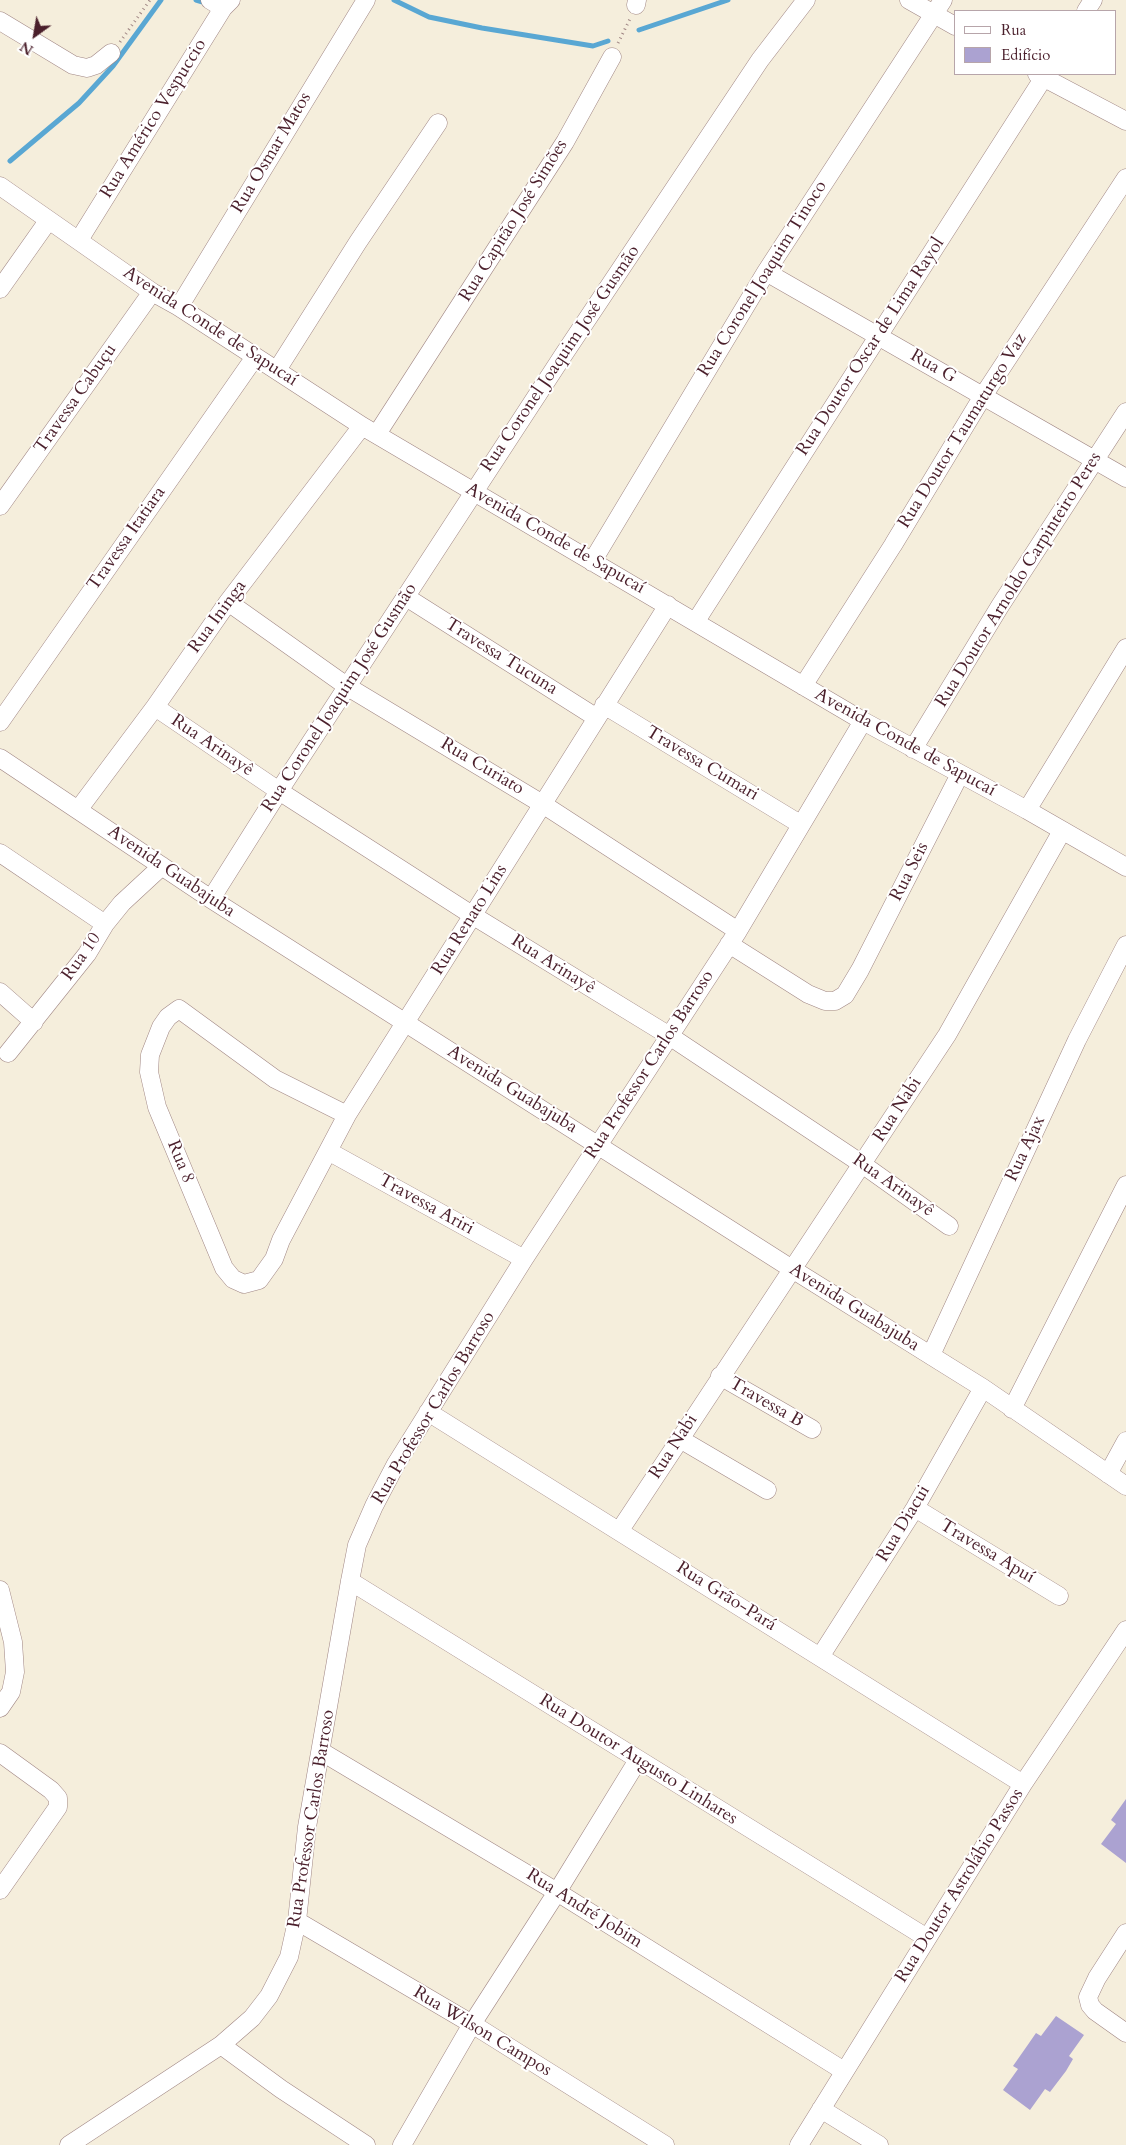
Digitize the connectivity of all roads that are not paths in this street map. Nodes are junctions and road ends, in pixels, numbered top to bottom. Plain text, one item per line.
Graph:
1 (366, 0) edge
2 (806, 0) edge
3 (909, 0) edge
4 (222, 3) edge
5 (938, 7) edge
6 (0, 21) edge
7 (954, 25) edge
8 (111, 54) road end
9 (612, 57) road end
10 (1042, 75) edge
11 (1126, 121) edge
12 (438, 123) dead end
13 (1126, 178) edge
14 (0, 186) edge
15 (48, 221) junction
16 (79, 240) junction
17 (766, 272) junction
18 (0, 289) edge
19 (152, 292) junction
20 (179, 307) junction
21 (878, 335) junction
22 (255, 357) junction
23 (277, 370) junction
24 (983, 396) junction
25 (1126, 412) edge
26 (370, 430) junction
27 (1095, 461) junction
28 (1126, 478) edge
29 (473, 492) junction
30 (0, 506) edge
31 (592, 562) junction
32 (406, 597) junction
33 (228, 602) junction
34 (668, 605) junction
35 (696, 621) junction
36 (1126, 648) edge
37 (803, 686) junction
38 (348, 687) junction
39 (155, 707) junction
40 (600, 711) junction
41 (863, 721) junction
42 (0, 722) edge
43 (914, 749) junction
44 (0, 758) edge
45 (960, 774) junction
46 (279, 791) junction
47 (544, 805) junction
48 (78, 810) junction
49 (1027, 810) junction
50 (800, 824) junction
51 (1062, 831) junction
52 (0, 853) edge
53 (162, 866) junction
54 (1126, 867) edge
55 (211, 899) junction
56 (472, 915) junction
57 (105, 924) junction
58 (733, 938) junction
59 (1126, 945) edge
60 (860, 970) joint
61 (0, 992) edge
62 (34, 1022) junction
63 (406, 1022) junction
64 (668, 1035) junction
65 (8, 1053) dead end
66 (347, 1115) junction
67 (598, 1145) junction
68 (328, 1151) junction
69 (862, 1164) junction
70 (1126, 1185) edge
71 (949, 1226) dead end
72 (281, 1240) joint
73 (524, 1259) junction
74 (792, 1269) junction
75 (931, 1356) junction
76 (720, 1376) junction
77 (983, 1388) junction
78 (1012, 1409) junction
79 (428, 1412) junction
80 (812, 1429) dead end
81 (680, 1438) junction
82 (1126, 1440) edge
83 (1108, 1474) junction
84 (1126, 1486) edge
85 (767, 1490) dead end
86 (915, 1508) junction
87 (620, 1530) junction
88 (350, 1581) junction
89 (0, 1590) edge
90 (1059, 1596) dead end
91 (1126, 1630) edge
92 (820, 1657) junction
93 (0, 1708) edge
94 (322, 1752) junction
95 (0, 1753) edge
96 (638, 1760) junction
97 (1023, 1784) junction
98 (0, 1890) edge
99 (558, 1892) junction
100 (297, 1921) junction
101 (1126, 1933) edge
102 (927, 1938) junction
103 (472, 2024) junction
104 (1126, 2033) edge
105 (221, 2045) junction
106 (844, 2071) junction
107 (821, 2109) junction
108 (79, 2143) edge
109 (366, 2145) edge
110 (402, 2145) edge
111 (665, 2145) edge
112 (799, 2145) edge
113 (879, 2145) edge

1 - 20 street, Rua Osmar Matos
2 - 29 street, Rua Coronel Joaquim José Gusmão
3 - 5 street
4 - 16 street, Rua Américo Vespuccio
5 - 7 street
5 - 17 street, Rua Coronel Joaquim Tinoco
6 - 8 street
9 - 26 street, Rua Capitão José Simões
10 - 11 street
10 - 21 street, Rua Doutor Oscar de Lima Rayol
12 - 23 street
13 - 24 street, Rua Doutor Taumaturgo Vaz
14 - 15 street, Avenida Conde de Sapucaí
15 - 16 street, Avenida Conde de Sapucaí
15 - 18 street
16 - 19 street, Avenida Conde de Sapucaí
17 - 21 street, Rua G
17 - 31 street, Rua Coronel Joaquim Tinoco
19 - 20 street, Avenida Conde de Sapucaí
19 - 30 street, Travessa Cabuçu
20 - 22 street, Avenida Conde de Sapucaí
21 - 24 street, Rua G
21 - 35 street, Rua Doutor Oscar de Lima Rayol
22 - 23 street, Avenida Conde de Sapucaí
22 - 42 street, Travessa Itatiara
23 - 26 street, Avenida Conde de Sapucaí
24 - 27 street, Rua G
24 - 37 street, Rua Doutor Taumaturgo Vaz
25 - 27 street, Rua Doutor Arnoldo Carpinteiro Peres
26 - 29 street, Avenida Conde de Sapucaí
26 - 33 street, Rua Ininga
27 - 28 street, Rua G
27 - 43 street, Rua Doutor Arnoldo Carpinteiro Peres
29 - 31 street, Avenida Conde de Sapucaí
29 - 32 street, Rua Coronel Joaquim José Gusmão
31 - 34 street, Avenida Conde de Sapucaí
32 - 38 street, Rua Coronel Joaquim José Gusmão
32 - 40 street, Travessa Tucuna
33 - 38 street, Rua Curiato
33 - 39 street, Rua Ininga
34 - 35 street, Avenida Conde de Sapucaí
34 - 40 street, Rua Renato Lins
35 - 37 street, Avenida Conde de Sapucaí
36 - 49 street
37 - 41 street, Avenida Conde de Sapucaí
38 - 46 street, Rua Coronel Joaquim José Gusmão
38 - 47 street, Rua Curiato
39 - 46 street, Rua Arinayê
39 - 48 street, Rua Ininga
40 - 47 street, Rua Renato Lins
40 - 50 street, Travessa Cumari
41 - 43 street, Avenida Conde de Sapucaí
41 - 50 street, Rua Professor Carlos Barroso
43 - 45 street, Avenida Conde de Sapucaí
44 - 48 street, Avenida Guabajuba
45 - 49 street, Avenida Conde de Sapucaí
45 - 60 street, Rua Seis
46 - 55 street, Rua Coronel Joaquim José Gusmão
46 - 56 street, Rua Arinayê
47 - 56 street, Rua Renato Lins
47 - 58 street, Rua Curiato
48 - 53 street, Avenida Guabajuba
49 - 51 street, Avenida Conde de Sapucaí
50 - 58 street, Rua Professor Carlos Barroso
51 - 54 street, Avenida Conde de Sapucaí
51 - 69 street, Rua Nabi
52 - 57 street
53 - 55 street, Avenida Guabajuba
53 - 57 street, Rua 10
55 - 63 street, Avenida Guabajuba
56 - 63 street, Rua Renato Lins
56 - 64 street, Rua Arinayê
57 - 62 street, Rua 10
58 - 60 street, Rua Curiato
58 - 64 street, Rua Professor Carlos Barroso
59 - 75 street, Rua Ajax
61 - 62 street
62 - 65 street, Rua 10
63 - 66 street, Rua Renato Lins
63 - 67 street, Avenida Guabajuba
64 - 67 street, Rua Professor Carlos Barroso
64 - 69 street, Rua Arinayê
66 - 68 street, Rua Renato Lins
66 - 72 street, Rua 8
67 - 73 street, Rua Professor Carlos Barroso
67 - 74 street, Avenida Guabajuba
68 - 72 street, Rua Renato Lins
68 - 73 street, Travessa Ariri
69 - 71 street, Rua Arinayê
69 - 74 street, Rua Nabi
70 - 78 street
73 - 79 street, Rua Professor Carlos Barroso
74 - 75 street, Avenida Guabajuba
74 - 76 street, Rua Nabi
75 - 77 street, Avenida Guabajuba
76 - 80 street, Travessa B
76 - 81 street, Rua Nabi
77 - 78 street, Avenida Guabajuba
77 - 86 street, Rua Diacui
78 - 83 street, Avenida Guabajuba
79 - 87 street, Rua Grão-Pará
79 - 88 street, Rua Professor Carlos Barroso
81 - 85 street
81 - 87 street, Rua Nabi
82 - 83 street
83 - 84 street, Avenida Guabajuba
86 - 90 street, Travessa Apuí
86 - 92 street, Rua Diacui
87 - 92 street, Rua Grão-Pará
88 - 94 street, Rua Professor Carlos Barroso
88 - 96 street, Rua Doutor Augusto Linhares
89 - 93 street
91 - 97 street, Rua Doutor Astrolábio Passos
92 - 97 street, Rua Grão-Pará
94 - 99 street, Rua André Jobim
94 - 100 street, Rua Professor Carlos Barroso
95 - 98 street
96 - 99 street
96 - 102 street, Rua Doutor Augusto Linhares
97 - 102 street, Rua Doutor Astrolábio Passos
99 - 103 street
99 - 106 street, Rua André Jobim
100 - 103 street, Rua Wilson Campos
100 - 105 street, Rua Professor Carlos Barroso
101 - 104 street
102 - 106 street, Rua Doutor Astrolábio Passos
103 - 110 street
103 - 111 street, Rua Wilson Campos
105 - 108 street, Rua Professor Carlos Barroso
105 - 109 street
106 - 107 street, Rua Doutor Astrolábio Passos
107 - 112 street, Rua Doutor Astrolábio Passos
107 - 113 street

